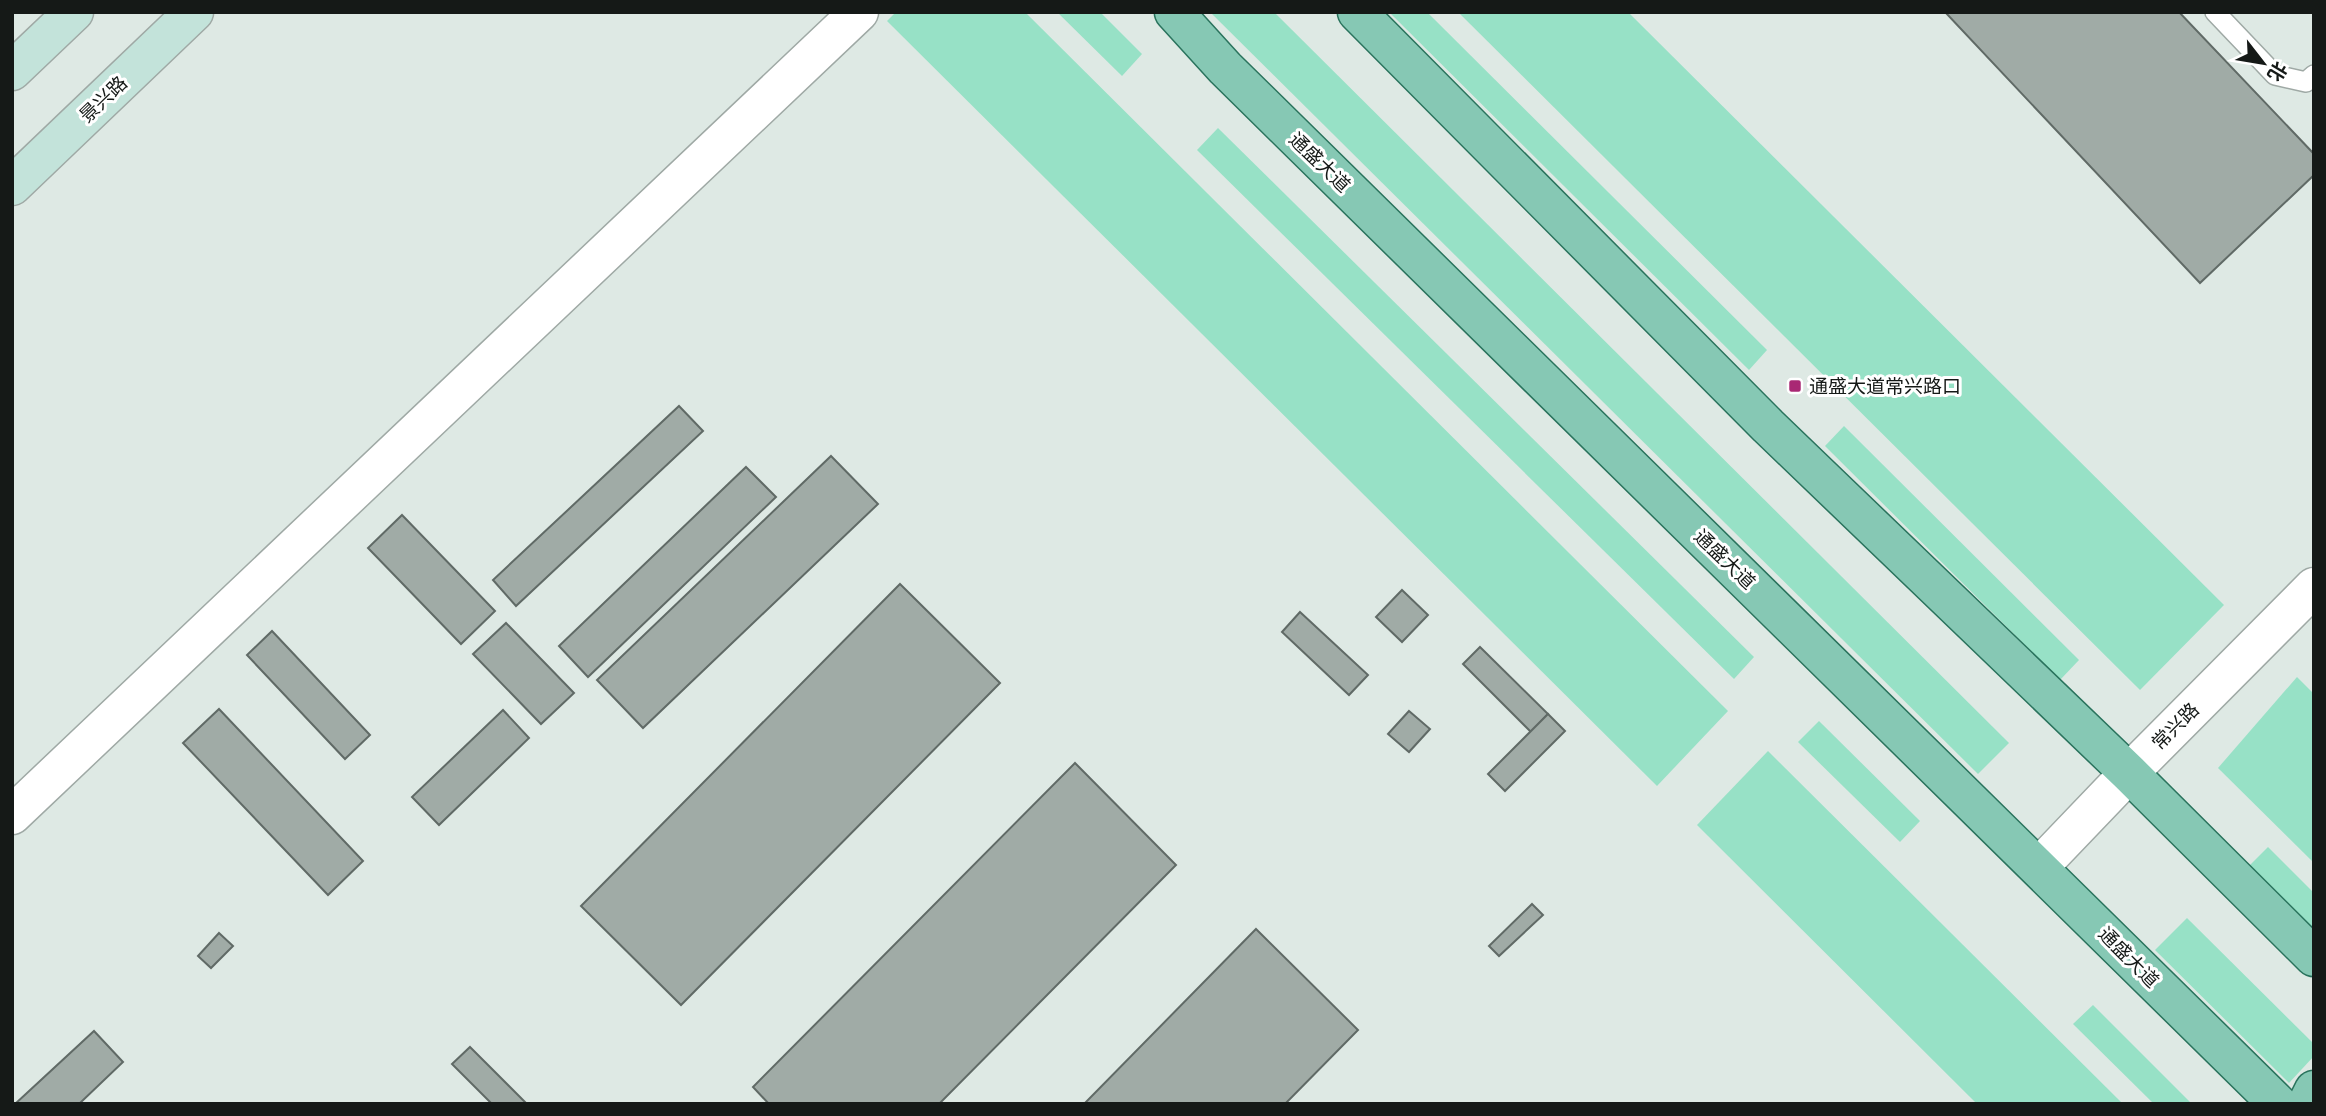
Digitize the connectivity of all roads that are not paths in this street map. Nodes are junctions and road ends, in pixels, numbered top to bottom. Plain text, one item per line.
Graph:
1 (74, 12) edge
2 (194, 12) edge
3 (859, 12) edge
4 (1174, 12) edge
5 (1357, 12) edge
6 (2215, 12) edge
7 (12, 71) edge
8 (2314, 75) edge
9 (12, 186) edge
10 (2314, 587) edge
11 (2129, 773) junction
12 (12, 815) edge
13 (2039, 867) junction
14 (2314, 957) edge
15 (2314, 1090) edge
16 (2278, 1104) edge
17 (2307, 1104) edge

1 - 7 main road
2 - 9 main road, 景兴路
3 - 12 street
4 - 13 main road, 通盛大道
5 - 11 main road
6 - 8 lane
10 - 11 street, 常兴路
11 - 13 street, 常兴路
11 - 14 main road
13 - 16 main road, 通盛大道
15 - 17 main road

